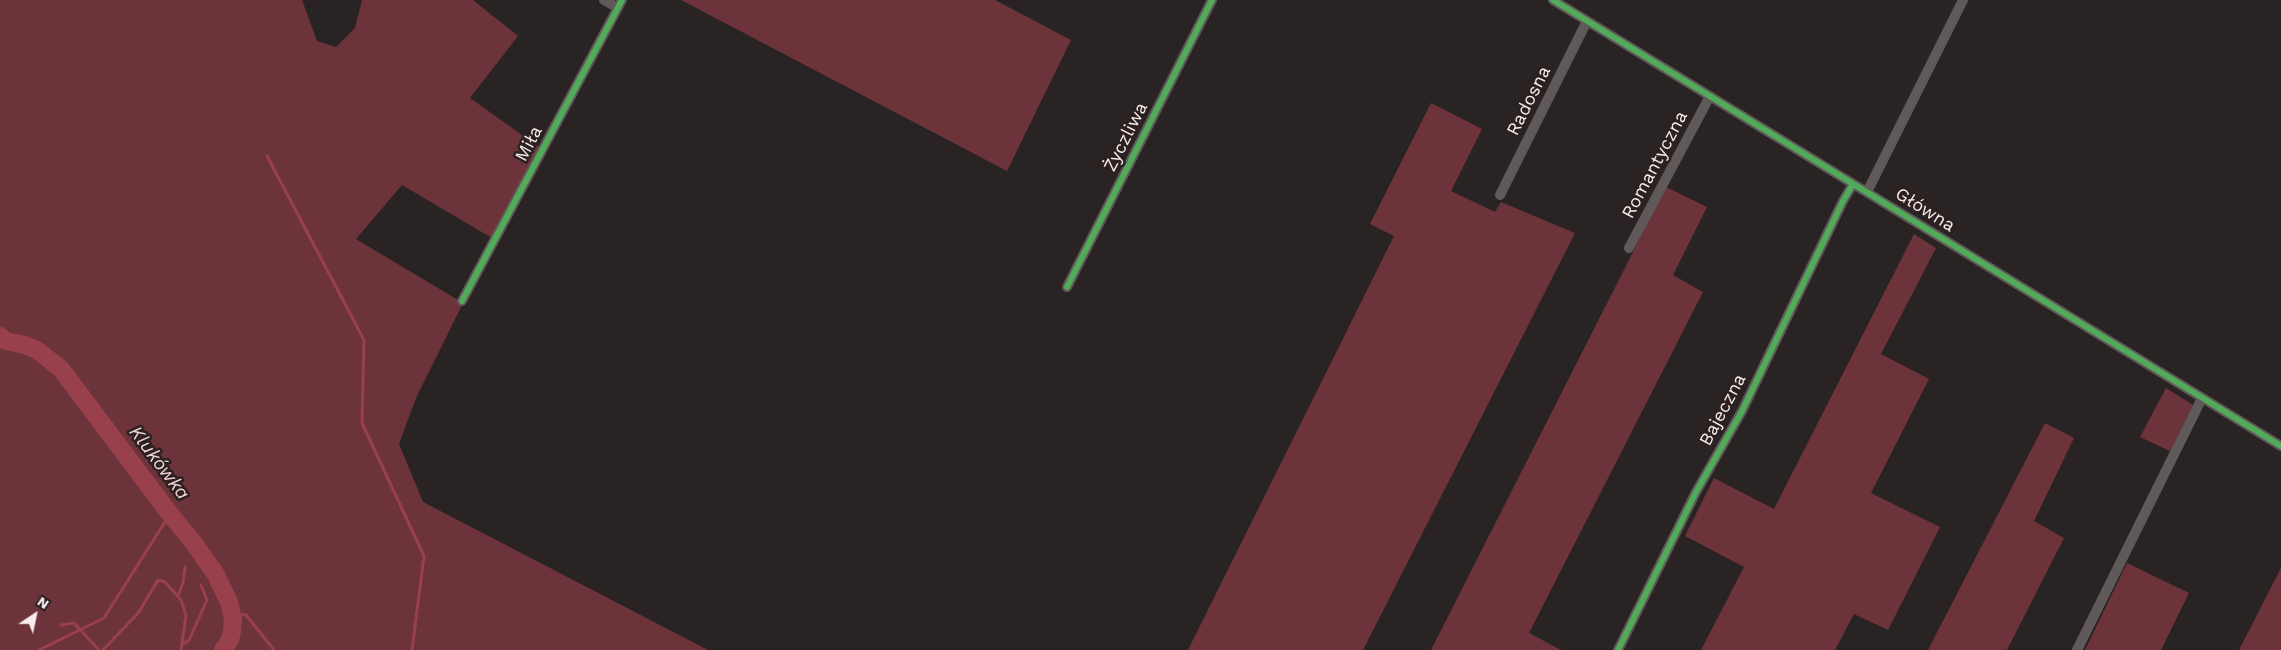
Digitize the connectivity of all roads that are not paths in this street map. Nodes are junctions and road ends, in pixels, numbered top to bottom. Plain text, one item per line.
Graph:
1 (604, 0) edge
2 (1212, 0) edge
3 (1553, 0) edge
4 (1963, 0) edge
5 (620, 4) edge
6 (1587, 21) junction
7 (1710, 96) junction
8 (1853, 184) junction
9 (1867, 192) junction
10 (1500, 195) dead end
11 (1630, 248) dead end
12 (1067, 288) dead end
13 (462, 301) dead end
14 (2202, 398) junction
15 (2281, 446) edge
16 (1618, 650) edge
17 (2077, 650) edge

1 - 5 street, Miła
2 - 12 street, Życzliwa
3 - 6 street, Główna
4 - 9 street
5 - 13 street, Miła
6 - 7 street, Główna
6 - 10 street, Radosna
7 - 8 street, Główna
7 - 11 street, Romantyczna
8 - 9 street, Główna
8 - 16 street, Bajeczna
9 - 14 street, Główna
14 - 15 street, Główna
14 - 17 street

